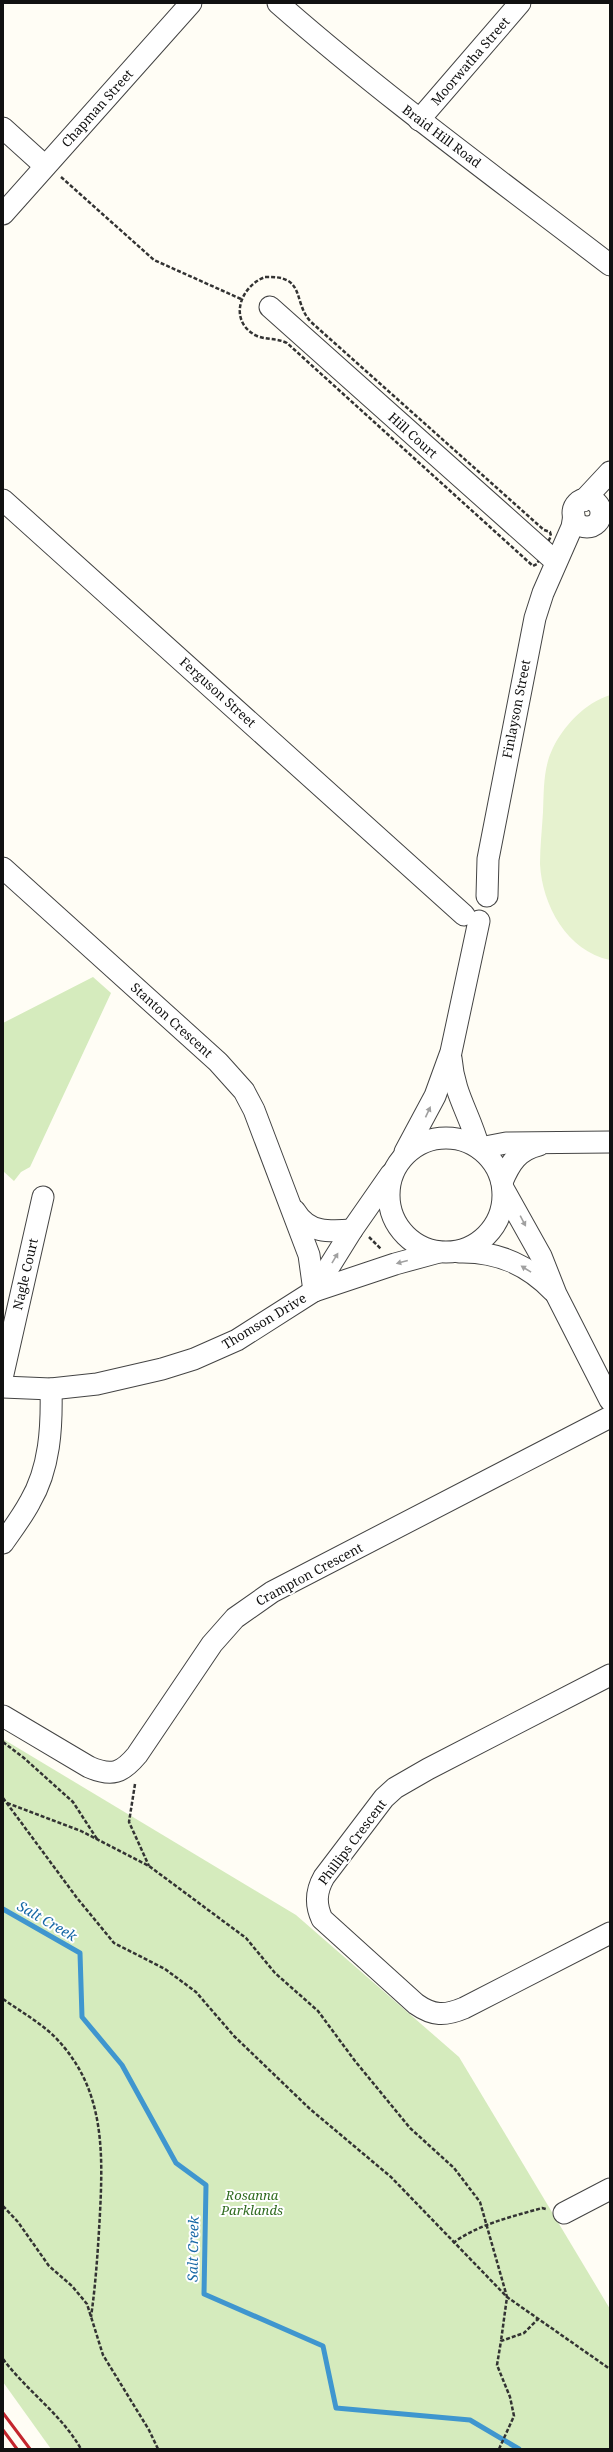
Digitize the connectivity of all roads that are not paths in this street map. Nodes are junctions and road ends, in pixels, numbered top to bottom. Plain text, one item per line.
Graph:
1 (191, 3) edge
2 (278, 3) edge
3 (520, 3) edge
4 (419, 120) junction
5 (3, 128) edge
6 (52, 170) junction
7 (3, 214) edge
8 (610, 265) edge
9 (270, 307) dead end
10 (610, 472) edge
11 (610, 477) edge
12 (3, 500) edge
13 (592, 515) edge
14 (610, 530) edge
15 (556, 562) junction
16 (3, 868) edge
17 (473, 906) junction
18 (451, 1052) junction
19 (610, 1142) edge
20 (550, 1144) junction
21 (479, 1148) junction
22 (399, 1162) junction
23 (502, 1185) junction
24 (43, 1197) dead end
25 (292, 1207) junction
26 (352, 1230) junction
27 (444, 1252) junction
28 (314, 1291) junction
29 (556, 1294) junction
30 (3, 1374) edge
31 (3, 1387) edge
32 (51, 1389) junction
33 (610, 1400) edge
34 (610, 1417) edge
35 (3, 1543) edge
36 (610, 1675) edge
37 (3, 1716) edge
38 (610, 1933) edge
39 (610, 2189) edge
40 (564, 2213) road end

1 - 6 street, Chapman Street
2 - 4 street, Braid Hill Road
3 - 4 street, Moorwatha Street
4 - 8 street, Braid Hill Road
5 - 6 street
6 - 7 street, Chapman Street
9 - 15 street, Hill Court
10 - 13 street, Finlayson Street
11 - 13 street, Finlayson Street
12 - 17 street, Ferguson Street
13 - 14 street
13 - 15 street, Finlayson Street
15 - 17 street, Finlayson Street
16 - 25 street, Stanton Crescent
17 - 18 street
18 - 21 street
22 -> 18 street
19 - 20 street
20 - 21 street
20 - 23 street
21 - 22 street
21 - 23 street
22 - 26 street, Thomson Drive
22 - 27 street
23 - 27 street
23 -> 29 street
24 - 30 street, Nagle Court
25 - 26 street, Stanton Crescent
25 - 28 street, Stanton Crescent
28 -> 26 street, Thomson Drive
27 -> 28 street, Thomson Drive
29 -> 27 street
28 - 32 street, Thomson Drive
29 - 33 street
31 - 32 street, Thomson Drive
32 - 35 street
34 - 37 street, Crampton Crescent
36 - 38 street, Phillips Crescent
39 - 40 street

